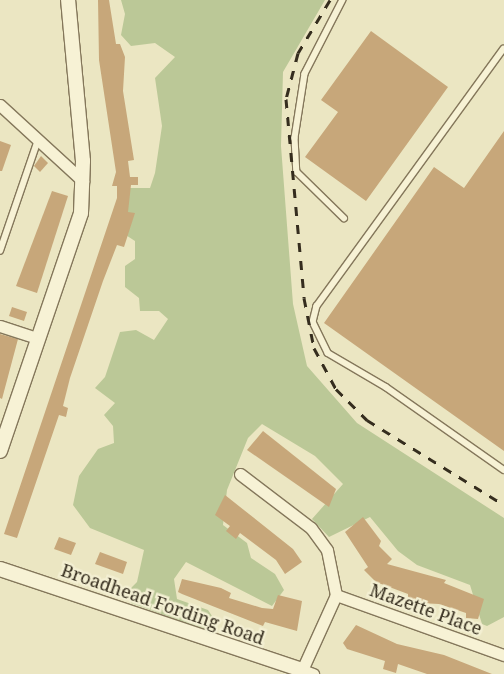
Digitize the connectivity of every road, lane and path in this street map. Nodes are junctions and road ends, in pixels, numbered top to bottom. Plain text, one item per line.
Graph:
1 (68, 0) edge
2 (343, 0) edge
3 (504, 48) edge
4 (0, 105) edge
5 (37, 143) junction
6 (83, 181) junction
7 (344, 218) dead end
8 (0, 252) edge
9 (0, 326) edge
10 (38, 338) junction
11 (0, 451) edge
12 (504, 470) edge
13 (240, 474) dead end
14 (0, 568) edge
15 (336, 595) junction
16 (504, 655) edge
17 (306, 673) edge

1 - 6 street
2 - 7 lane
3 - 12 lane
4 - 5 street
5 - 6 street
5 - 8 lane
6 - 10 street
9 - 10 street
10 - 11 street
13 - 15 street
14 - 17 street, Broadhead Fording Road
15 - 16 street, Mazette Place
15 - 17 street

